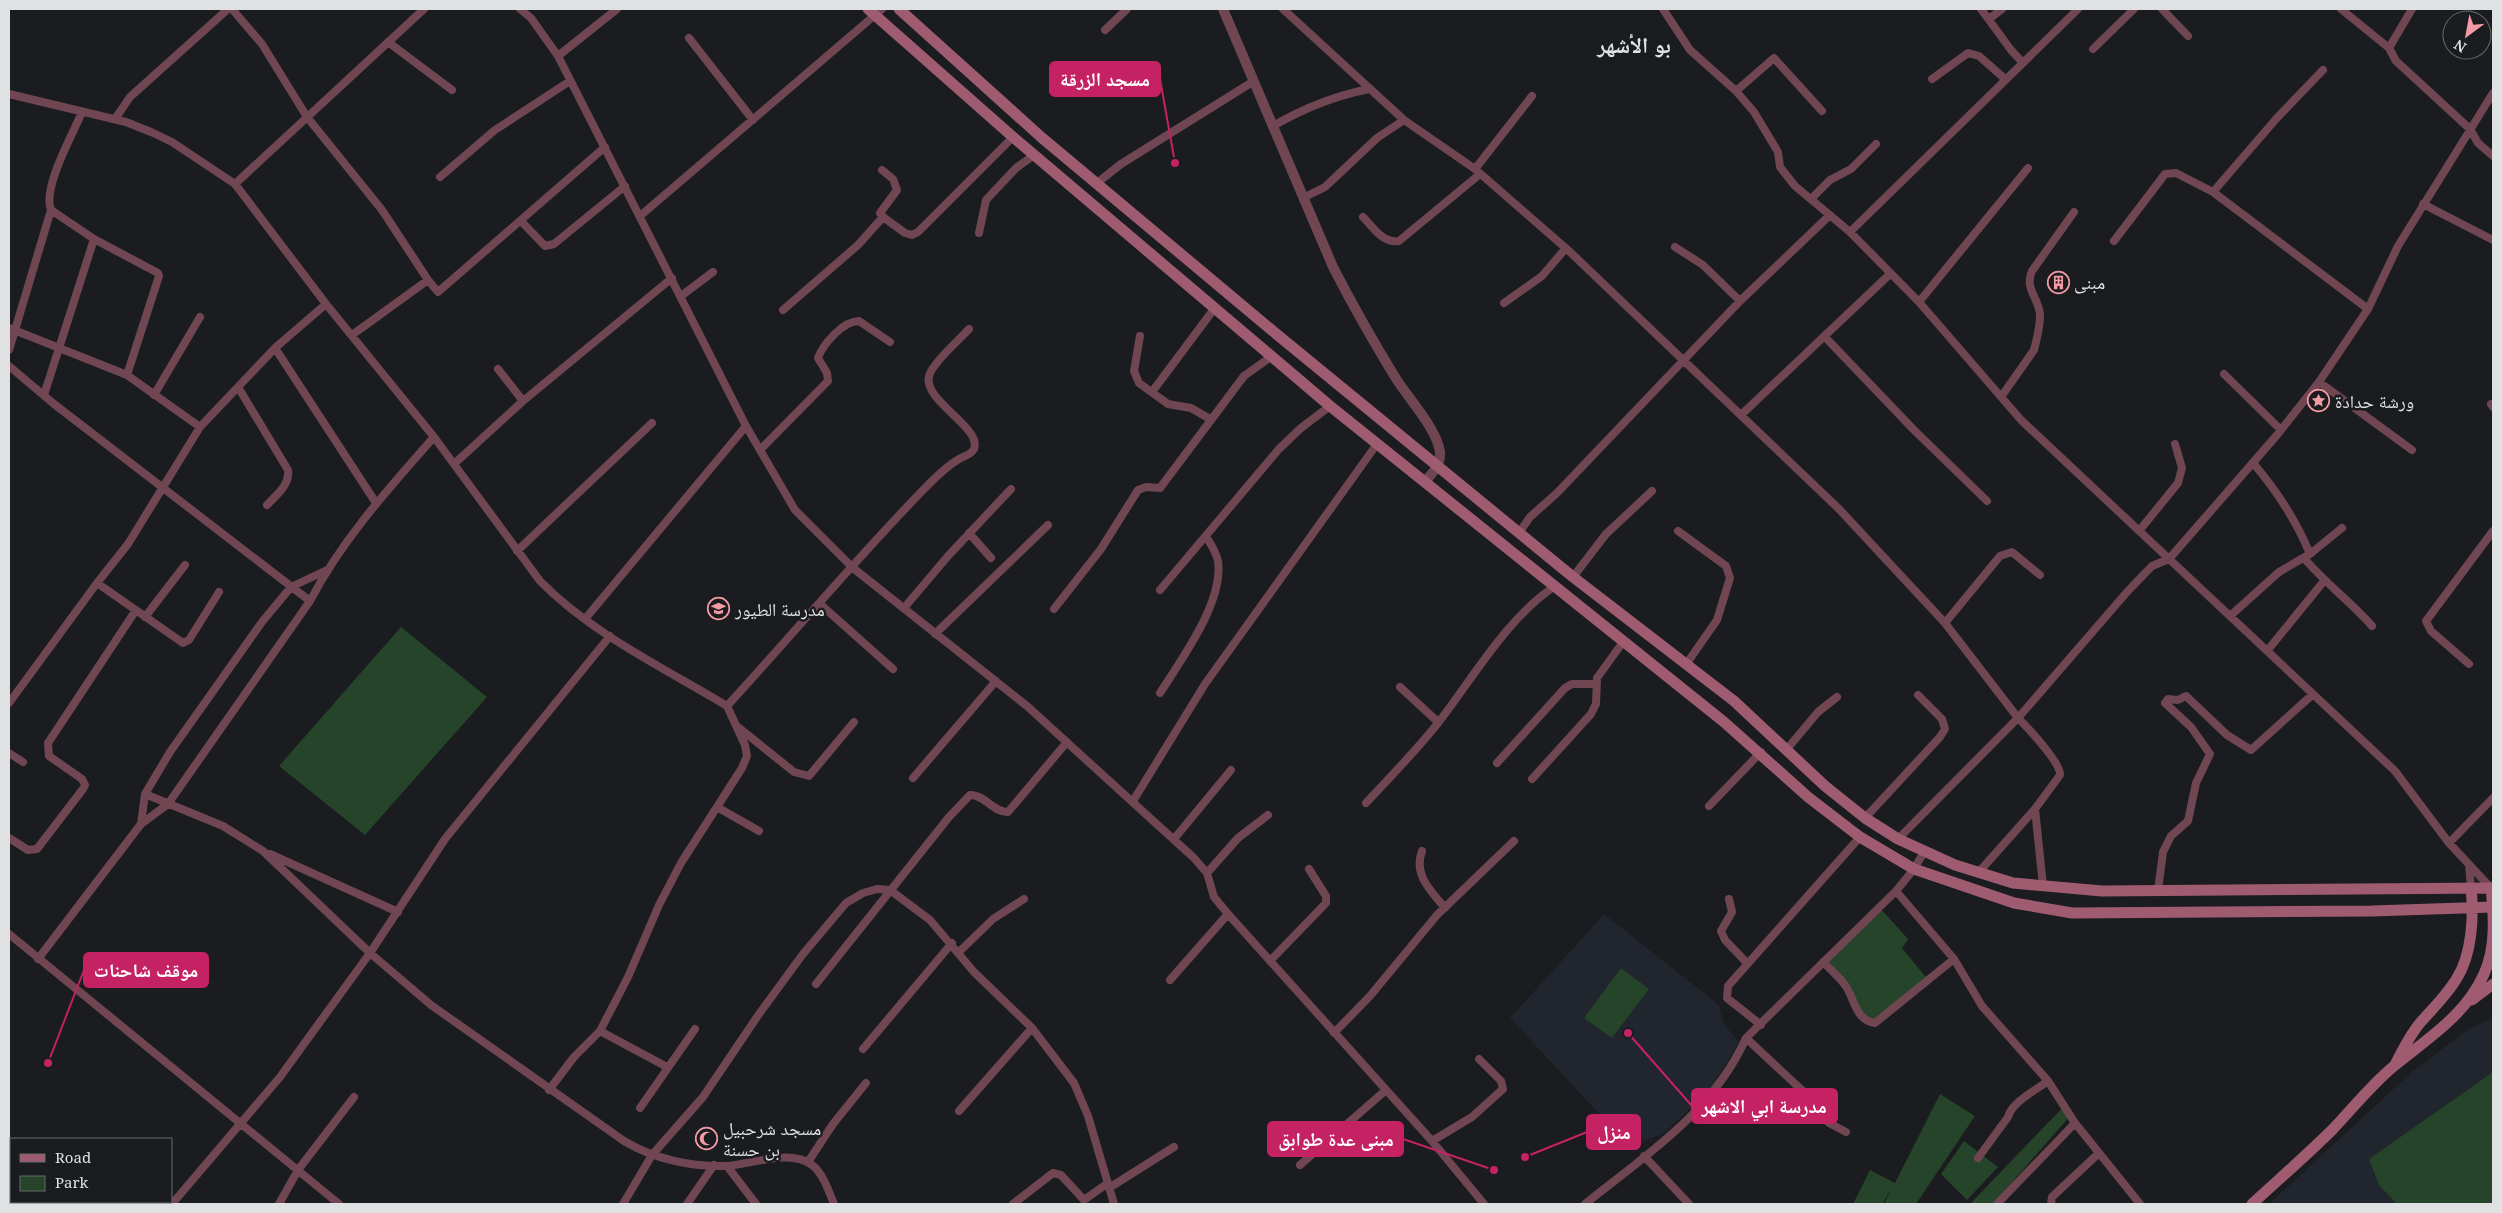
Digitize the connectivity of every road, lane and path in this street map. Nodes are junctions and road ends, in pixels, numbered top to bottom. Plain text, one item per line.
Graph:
1 (228, 9) edge
2 (232, 9) edge
3 (424, 9) edge
4 (520, 9) edge
5 (617, 9) edge
6 (899, 9) edge
7 (1126, 9) edge
8 (1223, 9) edge
9 (1283, 9) edge
10 (1663, 9) edge
11 (1981, 9) edge
12 (2002, 9) edge
13 (2078, 9) edge
14 (2134, 9) edge
15 (2162, 9) edge
16 (2341, 9) edge
17 (2412, 9) edge
18 (875, 11) edge
19 (1989, 19) junction
20 (1105, 30) dead end
21 (2188, 36) dead end
22 (688, 38) dead end
23 (388, 42) junction
24 (2389, 48) junction
25 (2093, 49) dead end
26 (558, 56) junction
27 (2022, 62) junction
28 (2323, 70) dead end
29 (1932, 79) dead end
30 (2005, 79) junction
31 (570, 81) junction
32 (1254, 81) junction
33 (1369, 89) junction
34 (452, 90) dead end
35 (1736, 91) junction
36 (2493, 93) edge
37 (9, 94) edge
38 (1532, 96) dead end
39 (1822, 111) dead end
40 (82, 112) junction
41 (307, 117) junction
42 (116, 119) junction
43 (753, 120) junction
44 (1404, 120) junction
45 (1273, 126) junction
46 (2470, 129) junction
47 (1012, 137) junction
48 (1876, 144) dead end
49 (606, 147) junction
50 (1034, 155) junction
51 (2493, 156) edge
52 (2028, 168) dead end
53 (882, 170) dead end
54 (1478, 171) junction
55 (440, 177) dead end
56 (1097, 183) junction
57 (235, 184) junction
58 (625, 186) junction
59 (2213, 192) junction
60 (1303, 198) junction
61 (1812, 198) junction
62 (2423, 204) junction
63 (51, 210) junction
64 (2074, 212) dead end
65 (1830, 214) junction
66 (640, 216) junction
67 (883, 217) junction
68 (1363, 217) dead end
69 (521, 221) junction
70 (1850, 232) junction
71 (979, 234) dead end
72 (94, 239) junction
73 (2493, 240) edge
74 (2114, 241) dead end
75 (1675, 247) dead end
76 (1566, 248) junction
77 (713, 272) dead end
78 (1890, 274) junction
79 (672, 278) junction
80 (428, 280) junction
81 (681, 296) junction
82 (1740, 301) junction
83 (1919, 302) junction
84 (326, 304) junction
85 (1504, 304) dead end
86 (1214, 309) junction
87 (2368, 309) junction
88 (783, 310) dead end
89 (200, 318) dead end
90 (969, 329) dead end
91 (12, 330) edge
92 (352, 335) junction
93 (1140, 336) dead end
94 (1825, 337) junction
95 (890, 342) dead end
96 (61, 348) junction
97 (275, 348) junction
98 (9, 350) edge
99 (1272, 356) junction
100 (1683, 360) junction
101 (9, 366) edge
102 (498, 370) dead end
103 (2224, 374) dead end
104 (127, 375) junction
105 (2319, 382) junction
106 (238, 387) junction
107 (1152, 392) junction
108 (44, 395) junction
109 (154, 395) junction
110 (2001, 397) junction
111 (523, 401) junction
112 (1330, 406) junction
113 (1741, 415) junction
114 (1210, 419) junction
115 (652, 422) dead end
116 (746, 426) junction
117 (200, 427) junction
118 (2281, 430) junction
119 (434, 437) junction
120 (1377, 444) junction
121 (2175, 444) dead end
122 (760, 450) junction
123 (2412, 450) dead end
124 (2253, 463) junction
125 (454, 464) junction
126 (1438, 466) junction
127 (1425, 482) junction
128 (163, 486) junction
129 (1011, 489) dead end
130 (1652, 491) dead end
131 (1986, 501) dead end
132 (376, 503) junction
133 (267, 505) dead end
134 (1048, 525) dead end
135 (2342, 528) dead end
136 (1678, 531) dead end
137 (2139, 531) junction
138 (2493, 531) edge
139 (969, 533) junction
140 (1519, 533) junction
141 (1206, 537) junction
142 (517, 550) junction
143 (2307, 556) junction
144 (991, 558) dead end
145 (2169, 559) junction
146 (185, 566) dead end
147 (852, 568) junction
148 (327, 570) junction
149 (2040, 575) dead end
150 (1574, 577) junction
151 (2324, 581) junction
152 (96, 583) junction
153 (1555, 586) junction
154 (291, 587) junction
155 (1160, 590) dead end
156 (219, 592) dead end
157 (310, 601) junction
158 (820, 604) junction
159 (904, 608) junction
160 (1054, 609) dead end
161 (136, 610) junction
162 (2230, 616) junction
163 (145, 617) junction
164 (585, 619) junction
165 (1945, 623) junction
166 (2372, 626) dead end
167 (935, 634) junction
168 (610, 636) junction
169 (1624, 642) junction
170 (2267, 651) junction
171 (1687, 663) junction
172 (2469, 664) dead end
173 (893, 669) dead end
174 (996, 681) junction
175 (1595, 684) junction
176 (1400, 687) dead end
177 (1160, 692) dead end
178 (1918, 695) dead end
179 (2312, 695) junction
180 (1837, 697) dead end
181 (9, 704) edge
182 (727, 706) junction
183 (2018, 718) junction
184 (854, 722) dead end
185 (1438, 722) junction
186 (734, 724) junction
187 (1067, 742) junction
188 (1787, 749) junction
189 (1761, 752) junction
190 (9, 753) edge
191 (23, 762) dead end
192 (1497, 763) dead end
193 (1231, 770) dead end
194 (913, 778) dead end
195 (1532, 779) dead end
196 (145, 794) junction
197 (2493, 798) edge
198 (1133, 801) junction
199 (1366, 803) dead end
200 (168, 804) junction
201 (1709, 806) dead end
202 (717, 807) junction
203 (2034, 809) junction
204 (1268, 814) dead end
205 (1865, 818) junction
206 (141, 824) junction
207 (759, 831) dead end
208 (1860, 837) junction
209 (9, 838) edge
210 (1174, 839) junction
211 (1898, 839) junction
212 (1514, 841) dead end
213 (2449, 843) junction
214 (264, 851) junction
215 (1422, 851) dead end
216 (1924, 852) junction
217 (2469, 866) junction
218 (1309, 869) dead end
219 (1914, 869) junction
220 (1207, 873) junction
221 (1978, 873) junction
222 (2043, 886) junction
223 (2471, 888) junction
224 (2492, 888) edge
225 (890, 890) junction
226 (2158, 890) junction
227 (1896, 891) junction
228 (1024, 899) dead end
229 (1729, 899) dead end
230 (2493, 907) edge
231 (1446, 908) junction
232 (2473, 908) junction
233 (398, 912) junction
234 (1228, 914) junction
235 (9, 934) edge
236 (952, 943) junction
237 (959, 952) junction
238 (370, 953) junction
239 (38, 958) junction
240 (1954, 959) junction
241 (1270, 961) junction
242 (1823, 962) junction
243 (1746, 963) junction
244 (1170, 980) dead end
245 (816, 984) dead end
246 (2493, 984) edge
247 (2461, 1008) junction
248 (1761, 1025) junction
249 (1032, 1028) junction
250 (695, 1029) dead end
251 (600, 1030) junction
252 (1334, 1033) junction
253 (1746, 1038) junction
254 (863, 1049) dead end
255 (1479, 1059) dead end
256 (2394, 1066) junction
257 (667, 1067) junction
258 (2048, 1081) junction
259 (866, 1083) dead end
260 (549, 1090) junction
261 (1386, 1090) junction
262 (354, 1096) dead end
263 (640, 1108) dead end
264 (959, 1111) dead end
265 (2075, 1123) junction
266 (242, 1124) junction
267 (1846, 1132) dead end
268 (1432, 1141) junction
269 (1174, 1147) dead end
270 (2099, 1153) junction
271 (652, 1155) junction
272 (1644, 1156) junction
273 (1978, 1158) dead end
274 (808, 1162) junction
275 (714, 1165) junction
276 (1300, 1165) dead end
277 (727, 1166) junction
278 (298, 1170) junction
279 (1108, 1186) junction
280 (172, 1204) edge
281 (279, 1204) edge
282 (340, 1204) edge
283 (623, 1204) edge
284 (688, 1204) edge
285 (756, 1204) edge
286 (834, 1204) edge
287 (1013, 1204) edge
288 (1114, 1204) edge
289 (1484, 1204) edge
290 (1585, 1204) edge
291 (1689, 1204) edge
292 (1997, 1204) edge
293 (2051, 1204) edge
294 (2140, 1204) edge
295 (2252, 1204) edge

1 - 42 street
2 - 41 street
3 - 23 street
4 - 26 street
5 - 26 street
6 - 56 main road
7 - 20 street
8 - 32 street
9 - 33 street
10 - 35 street
11 - 19 street
12 - 19 street
13 - 27 street
14 - 25 street
15 - 21 street
16 - 24 street
17 - 24 street
18 - 43 street
18 - 47 main road
19 - 27 street
22 - 43 street
23 - 34 street
23 - 41 street
24 - 46 street
26 - 31 street
27 - 30 street
28 - 59 street
29 - 30 street
30 - 70 street
31 - 49 street
31 - 55 street
32 - 45 street
32 - 56 street
33 - 44 street
33 - 45 street
35 - 39 street
35 - 61 street
36 - 46 street
37 - 40 street
38 - 54 street
40 - 42 street
40 - 63 street
41 - 57 street
41 - 80 street
42 - 57 street
43 - 66 street
44 - 54 street
44 - 60 street
45 - 60 street
46 - 51 street
46 - 62 street
47 - 50 main road
47 - 67 street
48 - 61 street
49 - 58 street
49 - 69 street
50 - 71 street
50 - 86 main road
52 - 83 street
53 - 67 street
54 - 68 street
54 - 76 street
56 - 126 main road
57 - 84 street
58 - 66 street
58 - 69 street
59 - 74 street
59 - 87 street
60 - 126 street
61 - 65 street
62 - 73 street
62 - 87 street
63 - 72 street
63 - 91 street
64 - 110 street
65 - 70 street
65 - 82 street
66 - 79 street
67 - 88 street
69 - 80 street
70 - 78 street
72 - 96 street
72 - 104 street
75 - 82 street
76 - 85 street
76 - 100 street
77 - 81 street
78 - 83 street
78 - 94 street
79 - 81 street
79 - 111 street
80 - 92 street
81 - 116 street
82 - 100 street
83 - 110 street
84 - 92 street
84 - 97 street
86 - 99 main road
86 - 107 street
87 - 105 street
89 - 109 street
90 - 147 street
91 - 96 street
91 - 98 street
92 - 119 street
93 - 107 street
94 - 113 street
94 - 131 street
95 - 122 street
96 - 104 street
96 - 108 street
97 - 106 street
97 - 132 street
99 - 112 main road
99 - 114 street
100 - 113 street
100 - 140 street
101 - 108 street
102 - 111 street
103 - 118 street
104 - 109 street
105 - 118 street
105 - 123 street
106 - 117 street
106 - 133 street
107 - 114 street
108 - 128 street
109 - 117 street
110 - 137 street
111 - 125 street
112 - 120 main road
112 - 141 street
113 - 165 street
114 - 160 street
115 - 142 street
116 - 122 street
116 - 164 street
117 - 128 street
118 - 124 street
119 - 125 street
119 - 132 street
120 - 127 main road
120 - 198 street
121 - 137 street
122 - 147 street
124 - 143 street
124 - 145 street
125 - 142 street
126 - 127 street
126 - 140 main road
127 - 153 main road
128 - 152 street
128 - 154 street
129 - 139 street
130 - 150 street
132 - 148 street
134 - 167 street
135 - 143 street
136 - 171 street
137 - 145 street
138 - 172 street
139 - 144 street
139 - 159 street
140 - 150 main road
141 - 155 street
141 - 177 street
142 - 164 street
143 - 151 street
143 - 162 street
145 - 162 street
145 - 183 street
146 - 163 street
147 - 158 street
147 - 159 street
148 - 154 street
148 - 157 street
149 - 165 street
150 - 171 main road
151 - 166 street
151 - 170 street
152 - 161 street
152 - 181 street
153 - 169 main road
153 - 185 street
154 - 157 street
154 - 196 street
156 - 163 street
157 - 200 street
158 - 173 street
158 - 182 street
159 - 167 street
161 - 163 street
161 - 209 street
162 - 170 street
164 - 168 street
165 - 183 street
167 - 174 street
168 - 182 street
168 - 233 street
169 - 175 street
169 - 189 main road
170 - 179 street
171 - 188 main road
174 - 187 street
174 - 194 street
175 - 192 street
175 - 195 street
176 - 185 street
178 - 205 street
179 - 213 street
179 - 226 street
180 - 188 street
182 - 186 street
183 - 203 street
183 - 211 street
184 - 186 street
185 - 199 street
186 - 202 street
187 - 198 street
187 - 225 street
188 - 205 main road
189 - 201 street
189 - 208 main road
190 - 191 street
193 - 210 street
196 - 200 street
196 - 206 street
197 - 213 street
198 - 210 street
200 - 206 street
200 - 214 street
202 - 207 street
202 - 251 street
203 - 221 street
203 - 222 street
204 - 220 street
205 - 211 main road
206 - 239 street
208 - 219 main road
208 - 243 street
210 - 220 street
211 - 216 main road
212 - 231 street
213 - 217 street
214 - 233 street
214 - 238 street
215 - 231 street
216 - 219 street
216 - 221 main road
217 - 223 street
217 - 224 street
218 - 241 street
219 - 227 street
219 - 232 main road
220 - 234 street
221 - 222 main road
222 - 226 main road
223 - 224 main road
223 - 226 main road
223 - 232 main road
224 - 230 main road
225 - 236 street
225 - 245 street
225 - 271 street
227 - 240 street
227 - 242 street
228 - 237 street
229 - 243 street
230 - 232 main road
230 - 247 main road
231 - 252 street
232 - 256 main road
233 - 238 street
234 - 241 street
234 - 244 street
235 - 239 street
236 - 237 street
236 - 254 street
237 - 249 street
238 - 260 street
238 - 266 street
239 - 266 street
240 - 242 street
240 - 258 street
241 - 252 street
242 - 248 street
243 - 248 street
246 - 247 main road
247 - 256 main road
248 - 253 street
249 - 264 street
249 - 279 street
250 - 257 street
251 - 257 street
251 - 260 street
252 - 261 street
253 - 267 street
253 - 272 street
255 - 268 street
256 - 295 main road
257 - 263 street
258 - 265 street
258 - 273 street
259 - 274 street
260 - 271 street
261 - 268 street
261 - 276 street
262 - 278 street
265 - 270 street
265 - 292 street
266 - 278 street
266 - 280 street
268 - 289 street
269 - 279 street
270 - 293 street
270 - 294 street
271 - 275 street
271 - 283 street
272 - 290 street
272 - 291 street
274 - 277 street
274 - 286 street
275 - 277 street
275 - 284 street
277 - 285 street
278 - 281 street
278 - 282 street
279 - 287 street
279 - 288 street

